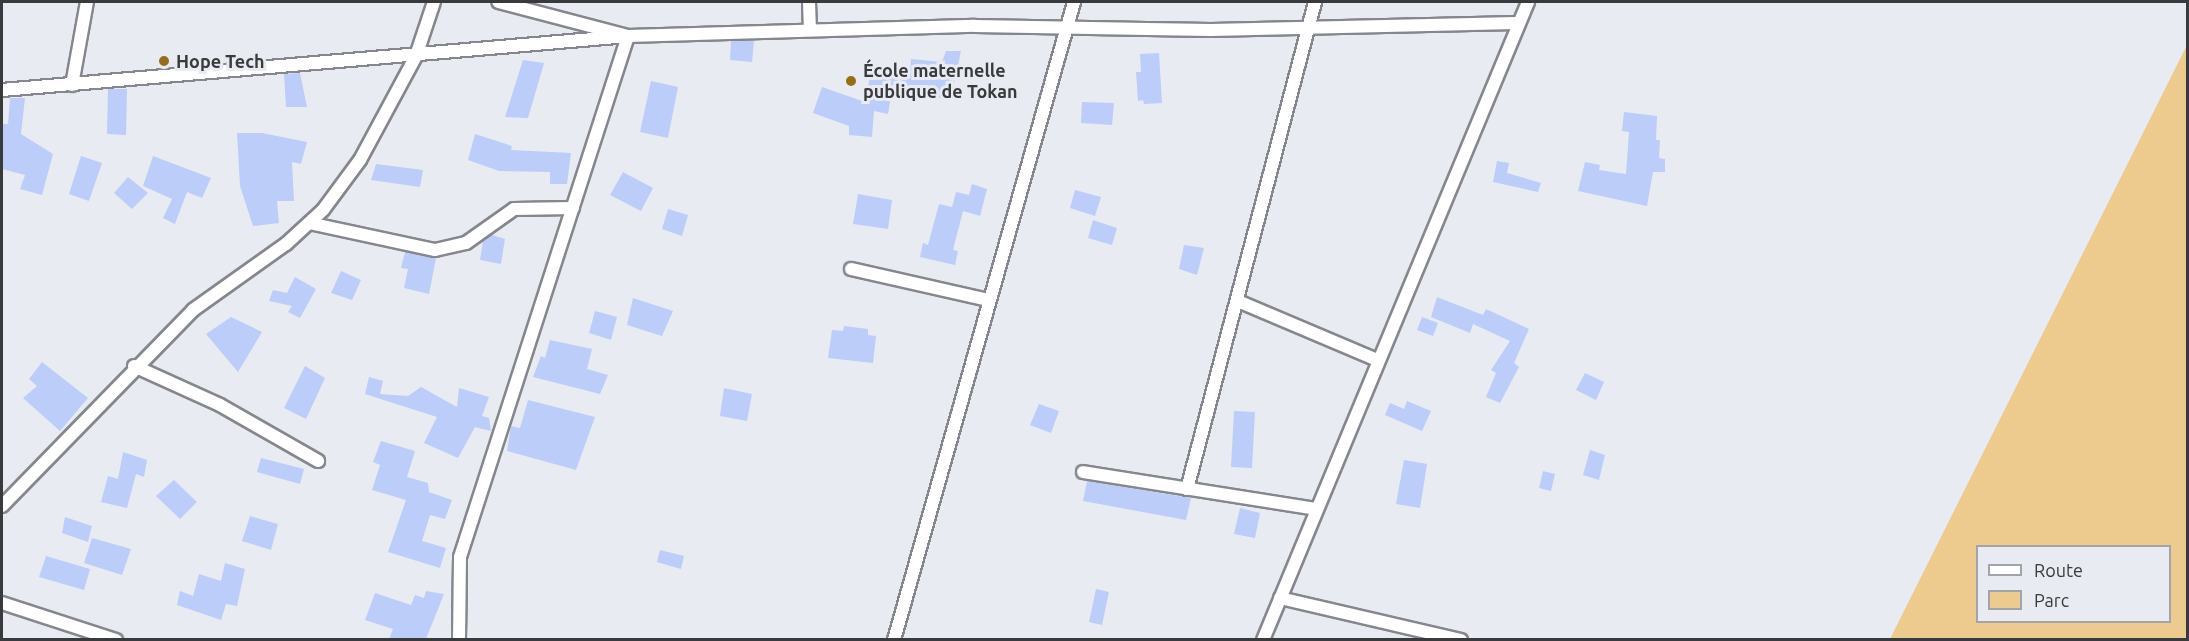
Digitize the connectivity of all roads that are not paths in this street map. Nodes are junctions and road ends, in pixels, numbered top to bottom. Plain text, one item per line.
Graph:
1 (87, 2) edge
2 (434, 2) edge
3 (498, 2) edge
4 (810, 2) edge
5 (1074, 2) edge
6 (1315, 2) edge
7 (1528, 2) edge
8 (1516, 23) junction
9 (1070, 25) junction
10 (1310, 27) junction
11 (810, 30) junction
12 (628, 36) junction
13 (416, 56) junction
14 (72, 85) junction
15 (2, 90) edge
16 (573, 208) junction
17 (309, 223) junction
18 (851, 269) dead end
19 (989, 300) junction
20 (1238, 301) junction
21 (1377, 360) junction
22 (134, 366) junction
23 (318, 461) dead end
24 (1083, 472) dead end
25 (1186, 489) junction
26 (2, 506) edge
27 (1316, 509) junction
28 (1280, 598) junction
29 (2, 603) edge
30 (1411, 634) edge
31 (116, 639) edge
32 (459, 639) edge
33 (894, 639) edge
34 (1263, 639) edge
35 (1461, 639) edge

1 - 14 street
2 - 13 street
3 - 12 street
4 - 11 street
5 - 9 street
6 - 10 street
7 - 8 street
8 - 10 street
8 - 21 street
9 - 10 street
9 - 11 street
9 - 19 street
10 - 20 street
11 - 12 street
12 - 13 street
12 - 16 street
13 - 14 street
13 - 17 street
14 - 15 street
16 - 17 street
16 - 32 street
17 - 22 street
18 - 19 street
19 - 33 street
20 - 21 street
20 - 25 street
21 - 27 street
22 - 23 street
22 - 26 street
24 - 25 street
25 - 27 street
27 - 28 street
28 - 30 street
28 - 34 street
29 - 31 street
30 - 35 street

